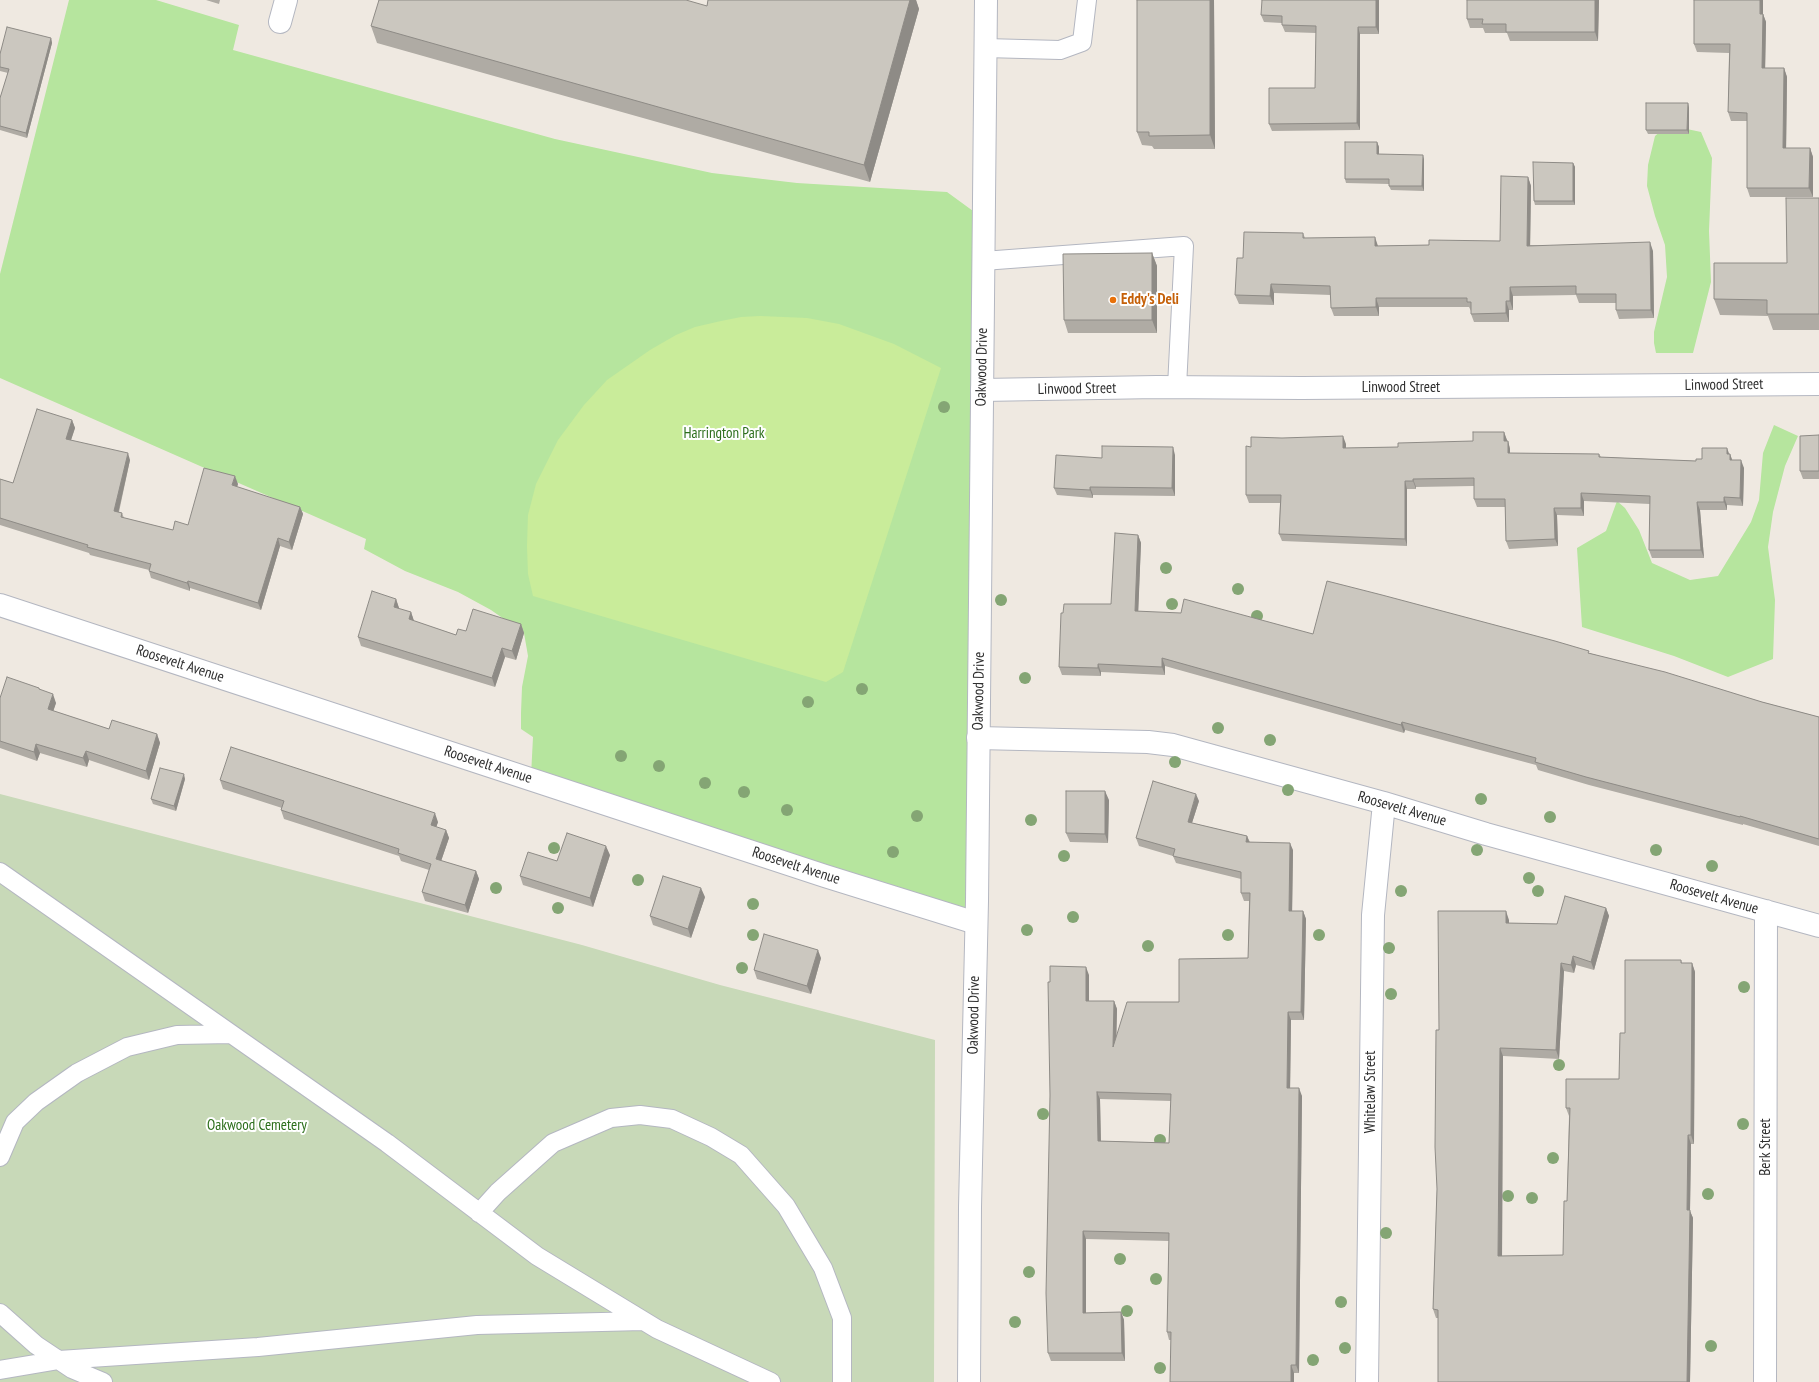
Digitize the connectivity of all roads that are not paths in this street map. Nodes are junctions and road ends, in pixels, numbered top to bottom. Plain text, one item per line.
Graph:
1 (286, 0) edge
2 (986, 0) edge
3 (1087, 0) edge
4 (280, 22) dead end
5 (985, 48) junction
6 (983, 261) junction
7 (1819, 384) edge
8 (1177, 387) junction
9 (982, 390) junction
10 (0, 605) edge
11 (978, 738) junction
12 (1384, 803) junction
13 (0, 872) edge
14 (1766, 912) junction
15 (976, 923) junction
16 (1819, 926) edge
17 (231, 1034) junction
18 (0, 1157) edge
19 (480, 1213) junction
20 (0, 1313) edge
21 (643, 1321) junction
22 (59, 1360) junction
23 (0, 1370) edge
24 (103, 1382) edge
25 (771, 1382) edge
26 (842, 1382) edge
27 (970, 1382) edge
28 (1367, 1382) edge
29 (1765, 1382) edge

1 - 4 street
2 - 5 street, Oakwood Drive
3 - 5 lane
5 - 6 street, Oakwood Drive
6 - 8 lane
6 - 9 street, Oakwood Drive
7 - 8 street, Linwood Street
8 - 9 street, Linwood Street
9 - 11 street, Oakwood Drive
10 - 15 street, Roosevelt Avenue
11 - 12 street, Roosevelt Avenue
11 - 15 street, Oakwood Drive
12 - 14 street, Roosevelt Avenue
12 - 28 street, Whitelaw Street
13 - 17 lane
14 - 16 street, Roosevelt Avenue
14 - 29 street, Berk Street
15 - 27 street, Oakwood Drive
17 - 18 lane
17 - 19 lane
19 - 21 lane
19 - 26 lane
20 - 22 lane
21 - 22 lane
21 - 25 lane
22 - 23 lane
22 - 24 lane

